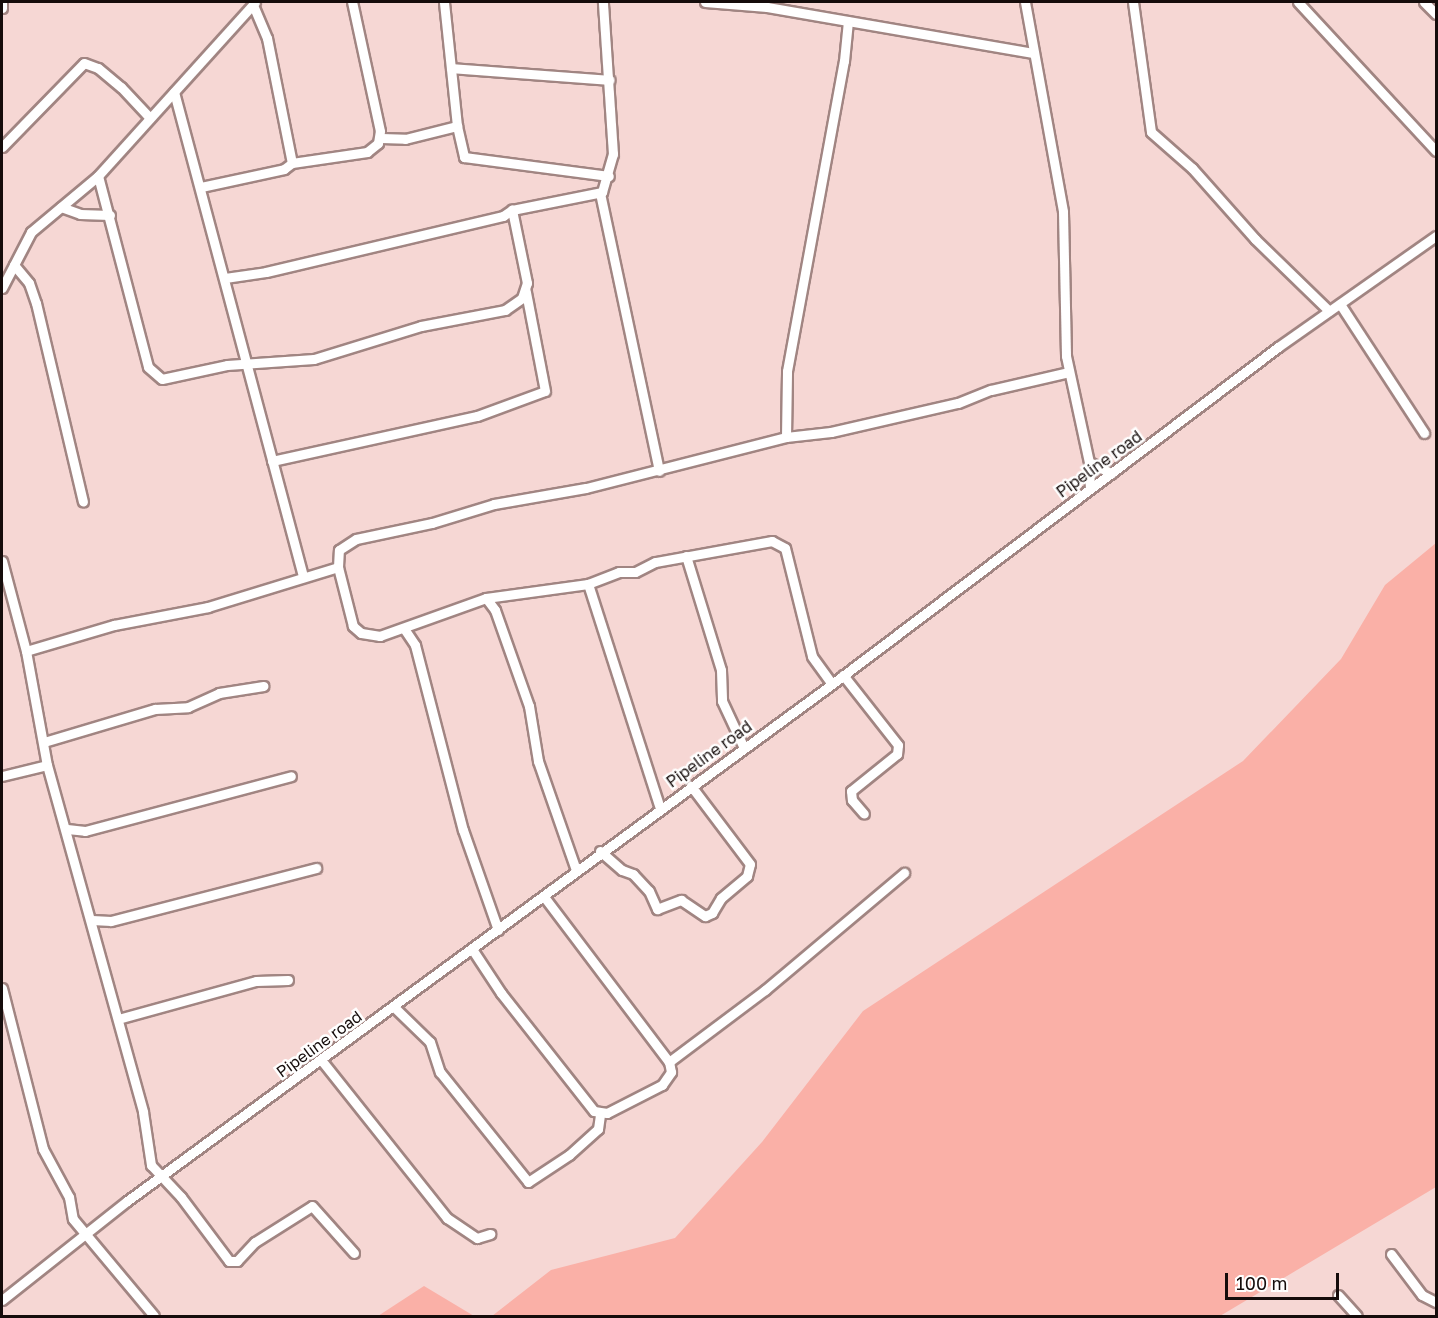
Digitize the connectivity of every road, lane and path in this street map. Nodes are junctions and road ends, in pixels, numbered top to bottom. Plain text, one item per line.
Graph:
1 (2, 2) edge
2 (352, 2) edge
3 (444, 2) edge
4 (603, 2) edge
5 (705, 2) edge
6 (1024, 2) edge
7 (1133, 2) edge
8 (1298, 2) edge
9 (1424, 2) edge
10 (254, 3) edge
11 (2, 8) edge
12 (1437, 14) edge
13 (848, 21) junction
14 (1033, 53) junction
15 (451, 68) junction
16 (610, 80) junction
17 (173, 97) junction
18 (150, 118) junction
19 (457, 126) junction
20 (381, 138) junction
21 (2, 147) edge
22 (1437, 151) edge
23 (292, 163) junction
24 (98, 176) junction
25 (609, 176) junction
26 (201, 188) junction
27 (600, 193) junction
28 (62, 207) junction
29 (512, 210) junction
30 (110, 215) junction
31 (1437, 236) edge
32 (14, 264) junction
33 (225, 278) junction
34 (2, 288) edge
35 (526, 292) junction
36 (1340, 304) junction
37 (1329, 311) junction
38 (245, 366) junction
39 (1069, 372) junction
40 (1424, 433) dead end
41 (786, 437) junction
42 (272, 461) junction
43 (1089, 462) junction
44 (659, 471) junction
45 (1111, 473) junction
46 (1090, 488) junction
47 (83, 502) dead end
48 (686, 556) junction
49 (2, 561) edge
50 (338, 567) junction
51 (303, 576) junction
52 (588, 584) junction
53 (486, 598) junction
54 (405, 630) junction
55 (26, 651) junction
56 (843, 675) junction
57 (832, 684) junction
58 (263, 686) dead end
59 (44, 742) junction
60 (744, 748) junction
61 (47, 765) junction
62 (2, 776) edge
63 (291, 776) dead end
64 (691, 786) junction
65 (660, 808) junction
66 (864, 814) dead end
67 (67, 829) junction
68 (600, 851) junction
69 (316, 868) dead end
70 (576, 870) junction
71 (904, 873) dead end
72 (544, 897) junction
73 (92, 920) junction
74 (498, 930) junction
75 (472, 949) junction
76 (288, 980) dead end
77 (2, 988) edge
78 (394, 1006) junction
79 (118, 1019) junction
80 (322, 1061) junction
81 (669, 1062) junction
82 (600, 1114) junction
83 (163, 1175) junction
84 (82, 1232) junction
85 (490, 1234) dead end
86 (354, 1253) dead end
87 (1391, 1254) dead end
88 (6, 1292) edge
89 (1338, 1295) dead end
90 (2, 1300) edge
91 (1437, 1302) edge
92 (154, 1317) edge
93 (1357, 1317) edge

1 - 11 street
2 - 20 street
3 - 15 street
4 - 16 street
5 - 13 street
6 - 14 street
7 - 37 street
8 - 22 street
9 - 12 street
10 - 17 street
10 - 23 street
13 - 14 street
13 - 41 street
14 - 39 street
15 - 16 street
15 - 19 street
16 - 25 street
17 - 18 street
17 - 26 street
18 - 21 street
18 - 24 street
19 - 20 street
19 - 25 street
20 - 23 street
23 - 26 street
24 - 28 street
24 - 30 street
25 - 27 street
26 - 33 street
27 - 29 street
27 - 44 street
28 - 30 street
28 - 32 street
29 - 33 street
29 - 35 street
30 - 38 street
31 - 36 street, Pipeline road
32 - 34 street
32 - 47 street
33 - 38 street
35 - 38 street
35 - 42 street
36 - 37 street, Pipeline road
36 - 40 street
37 - 45 street, Pipeline road
38 - 42 street
39 - 41 street
39 - 43 street
41 - 44 street
42 - 51 street
43 - 45 street
43 - 46 street
44 - 50 street
45 - 46 street, Pipeline road
46 - 56 street, Pipeline road
48 - 52 street
48 - 57 street
48 - 60 street
49 - 55 street
50 - 51 street
50 - 54 street
51 - 55 street
52 - 53 street
52 - 65 street
53 - 54 street
53 - 70 street
54 - 74 street
55 - 59 street
56 - 57 street, Pipeline road
56 - 66 street
57 - 60 street, Pipeline road
58 - 59 street
59 - 61 street
60 - 64 street, Pipeline road
61 - 62 street
61 - 67 street
63 - 67 street
64 - 65 street, Pipeline road
64 - 68 street
65 - 68 street, Pipeline road
67 - 73 street
68 - 70 street, Pipeline road
69 - 73 street
70 - 72 street, Pipeline road
71 - 81 street
72 - 74 street, Pipeline road
72 - 81 street
73 - 79 street
74 - 75 street, Pipeline road
75 - 78 street, Pipeline road
75 - 82 street
76 - 79 street
77 - 84 street
78 - 80 street, Pipeline road
78 - 82 street
79 - 83 street
80 - 83 street, Pipeline road
80 - 85 street
81 - 82 street
83 - 84 street, Pipeline road
83 - 86 street
84 - 88 street, Pipeline road
84 - 92 street
87 - 91 street
88 - 90 street, Pipeline road
89 - 93 street

